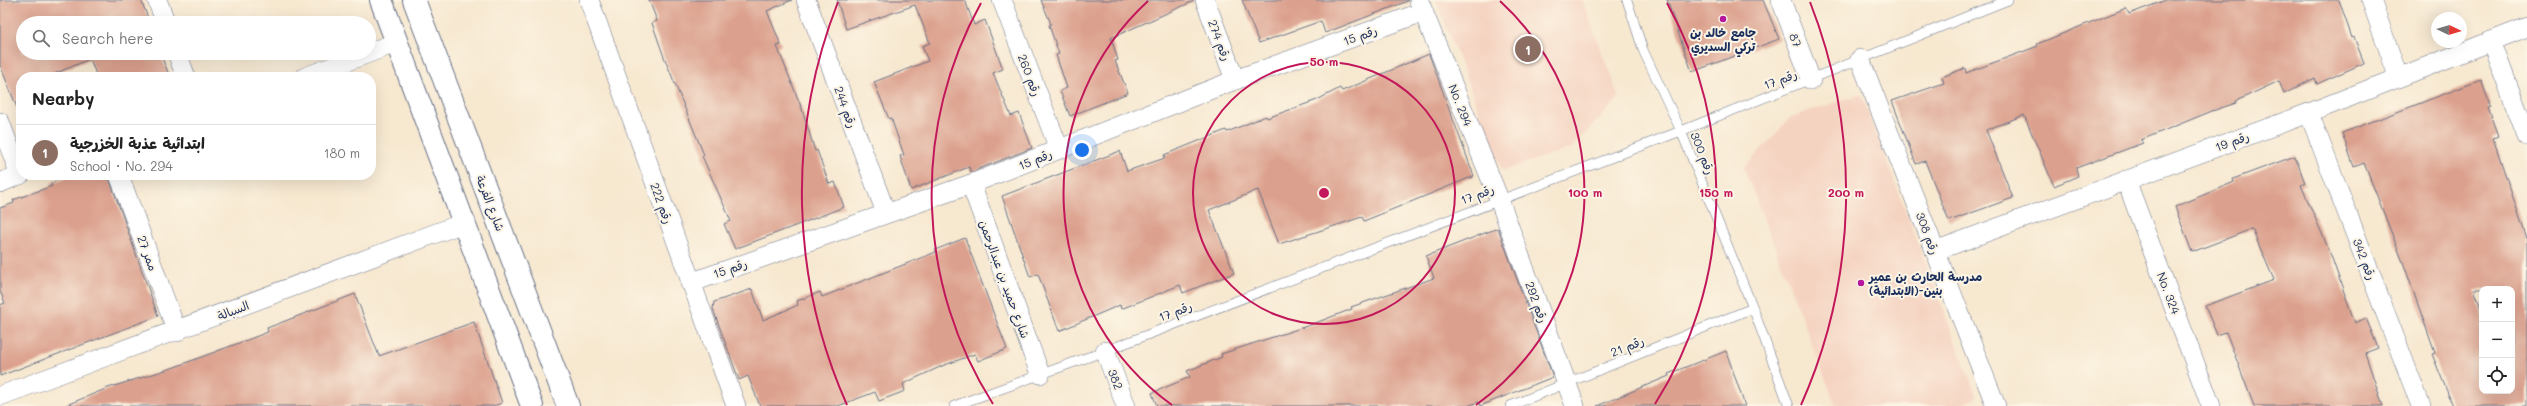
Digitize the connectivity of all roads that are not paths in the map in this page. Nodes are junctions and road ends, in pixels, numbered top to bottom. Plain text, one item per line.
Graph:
1 (157, 0) edge
2 (381, 0) edge
3 (414, 0) edge
4 (589, 0) edge
5 (806, 0) edge
6 (1002, 0) edge
7 (1205, 0) edge
8 (1626, 0) edge
9 (1781, 0) edge
10 (2008, 0) edge
11 (2371, 0) edge
12 (1421, 6) edge
13 (163, 16) edge
14 (2527, 27) edge
15 (2491, 41) junction
16 (398, 42) junction
17 (376, 50) edge
18 (1860, 59) junction
19 (180, 60) edge
20 (350, 60) edge
21 (184, 72) edge
22 (318, 72) edge
23 (2398, 76) junction
24 (1235, 80) junction
25 (1811, 80) junction
26 (2309, 112) junction
27 (0, 122) edge
28 (1681, 131) junction
29 (2527, 136) edge
30 (1059, 149) junction
31 (16, 162) edge
32 (16, 176) edge
33 (121, 180) edge
34 (2126, 180) junction
35 (0, 182) edge
36 (971, 184) junction
37 (1500, 199) junction
38 (886, 213) junction
39 (466, 222) junction
40 (1935, 251) junction
41 (690, 282) junction
42 (1753, 308) junction
43 (177, 332) junction
44 (1105, 351) junction
45 (1040, 374) junction
46 (1567, 383) junction
47 (0, 396) edge
48 (1990, 404) edge
49 (532, 406) edge
50 (568, 406) edge
51 (736, 406) edge
52 (954, 406) edge
53 (1126, 406) edge
54 (1510, 406) edge
55 (1575, 406) edge
56 (1788, 406) edge
57 (2211, 406) edge
58 (2421, 406) edge

1 - 13 street
2 - 16 street
3 - 50 street, شارع الفرعة
4 - 41 street, رقم 222
5 - 38 street, رقم 244
6 - 30 street, رقم 260
7 - 24 street, رقم 274
8 - 28 lane, رقم 300
9 - 25 street, 87
10 - 18 lane, رقم 17
11 - 23 street
12 - 24 street, رقم 15
12 - 37 street, No. 294
14 - 15 street, رقم 19
15 - 23 street, رقم 19
15 - 29 street
16 - 17 street
16 - 39 street
18 - 25 lane, رقم 17
18 - 40 street, رقم 308
19 - 21 street
20 - 22 street
23 - 26 street, رقم 19
24 - 30 street, رقم 15
25 - 28 lane, رقم 17
26 - 34 street, رقم 19
26 - 58 street, رقم 342
27 - 31 street
28 - 37 lane, رقم 17
28 - 42 lane, رقم 300
30 - 36 street, رقم 15
32 - 35 street
33 - 43 street, ممر 27
34 - 40 street, رقم 19
34 - 57 street, No. 324
36 - 38 street, رقم 15
36 - 45 street, شارع حميد بن عبدالرحمن
37 - 44 lane, رقم 17
37 - 46 street, رقم 292
38 - 41 street, رقم 15
39 - 43 street, السبالة
39 - 49 street
40 - 48 street, رقم 308
41 - 51 street, رقم 222
42 - 46 lane, رقم 21
42 - 56 lane, رقم 300
43 - 47 street, السبالة
44 - 45 lane, رقم 17
44 - 53 street, 382
45 - 52 lane, رقم 17
46 - 54 lane, رقم 21
46 - 55 street, رقم 292

